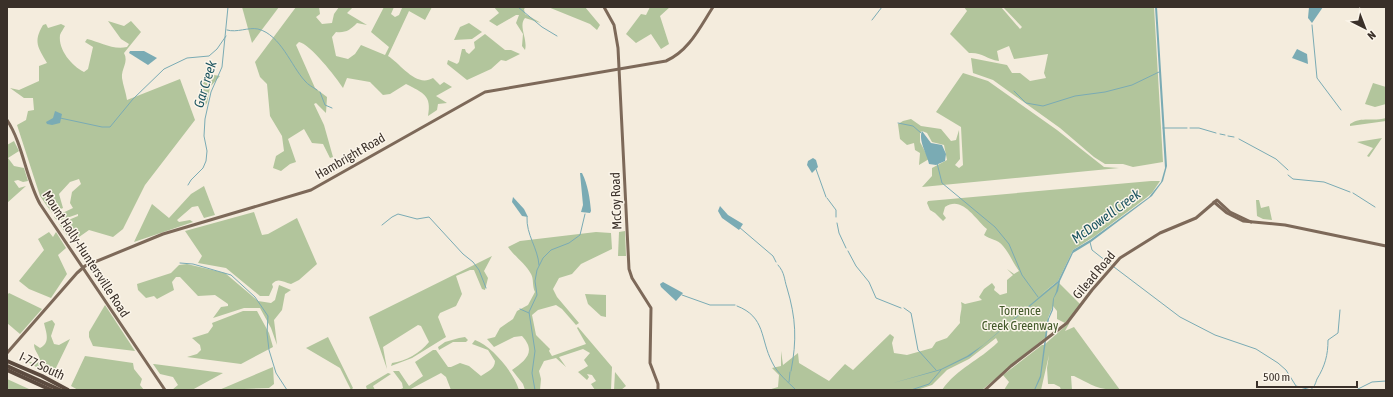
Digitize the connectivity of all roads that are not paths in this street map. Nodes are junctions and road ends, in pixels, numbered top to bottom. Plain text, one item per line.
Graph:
1 (604, 7) edge
2 (713, 7) edge
3 (620, 69) junction
4 (7, 120) edge
5 (1386, 246) edge
6 (83, 268) junction
7 (7, 353) edge
8 (7, 367) edge
9 (45, 390) edge
10 (51, 390) edge
11 (55, 390) edge
12 (60, 390) edge
13 (64, 390) edge
14 (68, 390) edge
15 (165, 390) edge
16 (658, 390) edge
17 (986, 390) edge

1 - 3 main road, McCoy Road
2 - 3 main road, Hambright Road
3 - 6 main road, Hambright Road
3 - 16 main road, McCoy Road
4 - 6 main road, Mount Holly-Huntersville Road
5 - 17 main road, Gilead Road
6 - 7 main road, Hambright Road
6 - 15 main road, Mount Holly-Huntersville Road
8 - 9 highway
8 - 10 highway
8 - 11 highway
8 - 12 highway
8 - 13 highway
8 - 14 highway, I-77 South

